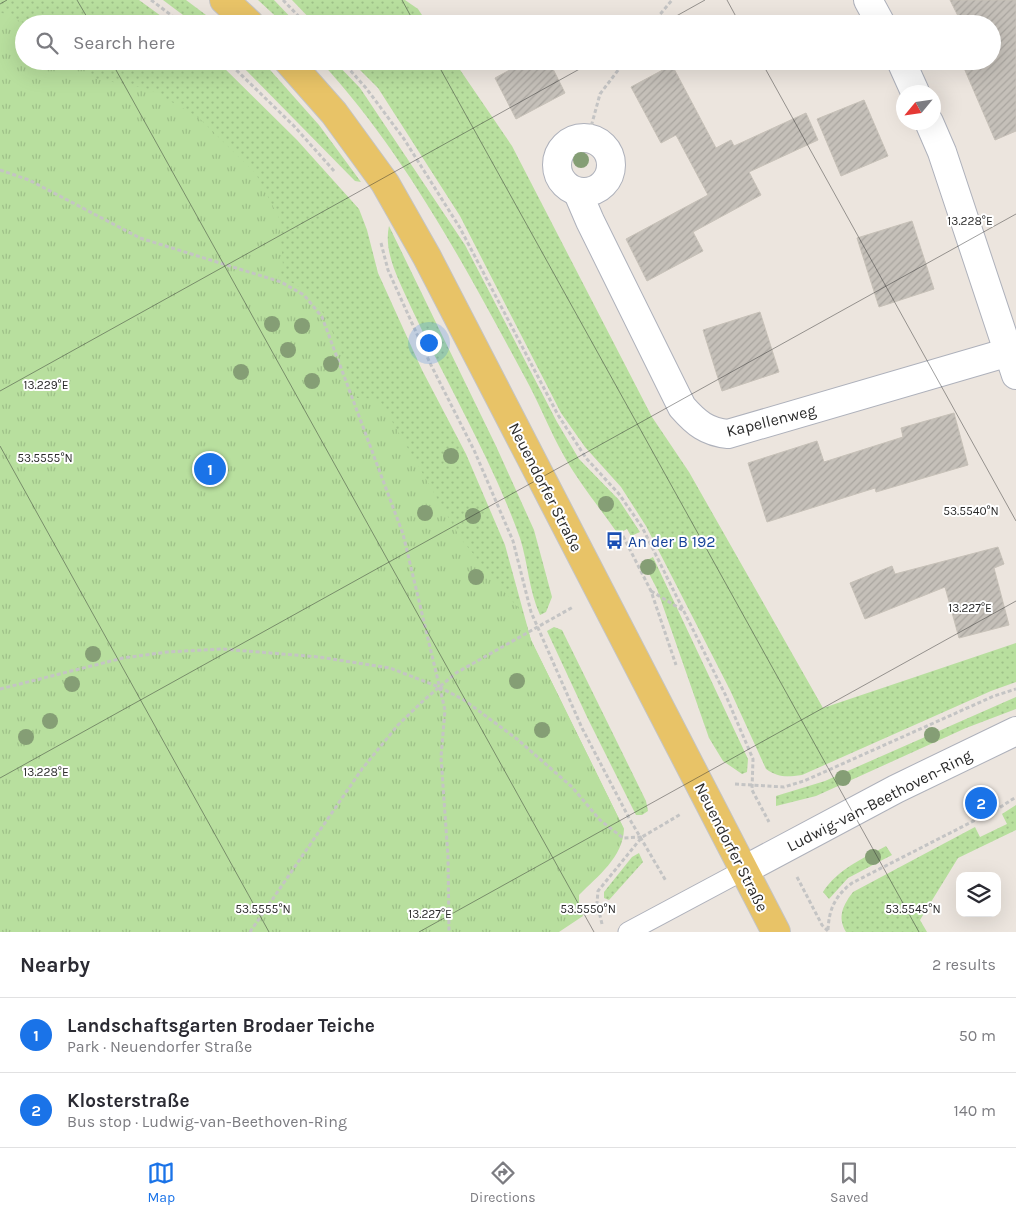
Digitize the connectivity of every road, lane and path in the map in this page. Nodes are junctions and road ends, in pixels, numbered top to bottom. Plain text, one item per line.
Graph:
1 (151, 0) edge
2 (224, 0) edge
3 (283, 0) edge
4 (672, 0) edge
5 (868, 0) edge
6 (171, 15) edge
7 (240, 15) edge
8 (297, 15) edge
9 (660, 15) edge
10 (876, 15) edge
11 (236, 70) edge
12 (296, 70) edge
13 (350, 70) edge
14 (618, 70) edge
15 (905, 70) edge
16 (912, 85) edge
17 (932, 130) edge
18 (588, 138) junction
19 (0, 170) edge
20 (339, 177) dead end
21 (578, 193) junction
22 (379, 236) dead end
23 (1013, 364) edge
24 (624, 536) dead end
25 (651, 591) junction
26 (600, 592) junction
27 (684, 611) junction
28 (537, 627) junction
29 (676, 667) dead end
30 (439, 687) junction
31 (0, 689) edge
32 (1016, 689) edge
33 (1016, 731) edge
34 (730, 777) dead end
35 (751, 784) junction
36 (1016, 797) edge
37 (642, 837) junction
38 (783, 850) junction
39 (744, 870) junction
40 (679, 905) junction
41 (250, 932) edge
42 (449, 932) edge
43 (604, 932) edge
44 (628, 932) edge
45 (776, 932) edge
46 (827, 932) edge

1 - 6 path
2 - 7 main road
3 - 8 path
4 - 9 path
5 - 10 street
11 - 20 path
12 - 26 main road, Neuendorfer Straße
13 - 27 path
14 - 18 path
15 - 16 street
17 - 23 street
18 - 21 street, Kapellenweg
18 - 21 street
19 - 30 path
21 - 23 street, Kapellenweg
22 - 28 path
24 - 25 path
25 - 27 path
25 - 29 path
26 - 28 path
26 - 39 main road, Neuendorfer Straße
27 - 35 path
28 - 30 path
28 - 37 path
30 - 31 path
30 - 37 path
30 - 41 path
30 - 42 path
32 - 35 path
33 - 38 street, Ludwig-van-Beethoven-Ring
34 - 35 path
35 - 38 path
36 - 46 path
37 - 40 path
37 - 43 path
38 - 39 street, Ludwig-van-Beethoven-Ring
38 - 46 path
39 - 40 lane
39 - 45 main road, Neuendorfer Straße
40 - 44 lane

